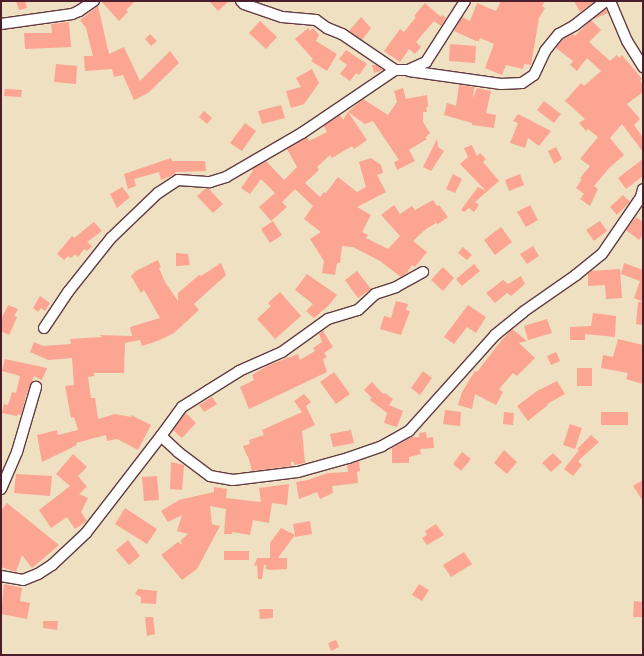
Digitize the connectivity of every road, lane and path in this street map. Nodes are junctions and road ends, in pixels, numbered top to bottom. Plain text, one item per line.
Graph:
1 (94, 1) edge
2 (241, 1) edge
3 (465, 1) edge
4 (606, 1) edge
5 (610, 1) edge
6 (1, 24) edge
7 (643, 67) edge
8 (395, 70) junction
9 (408, 70) junction
10 (643, 189) edge
11 (643, 202) edge
12 (623, 224) junction
13 (423, 272) dead end
14 (44, 328) dead end
15 (36, 387) dead end
16 (161, 436) junction
17 (1, 489) edge
18 (1, 576) edge

1 - 6 street
2 - 8 street
3 - 9 street
4 - 9 street
5 - 7 street
8 - 9 street
8 - 14 street
10 - 12 street
11 - 12 street
12 - 16 street
13 - 16 street
15 - 17 street
16 - 18 street

